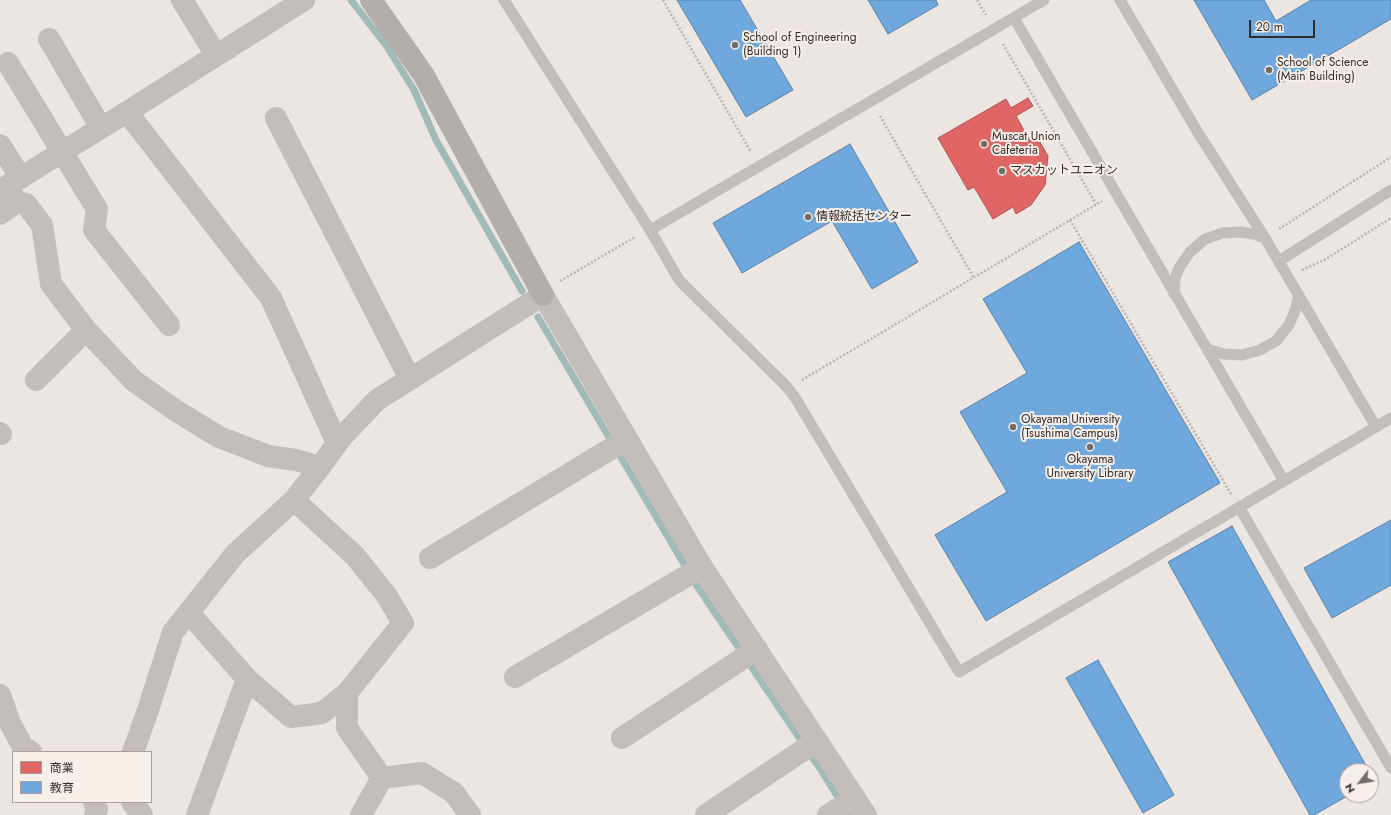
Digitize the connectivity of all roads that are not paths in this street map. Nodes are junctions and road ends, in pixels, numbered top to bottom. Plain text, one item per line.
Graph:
1 (182, 0) edge
2 (304, 0) edge
3 (371, 0) edge
4 (504, 0) edge
5 (1044, 0) edge
6 (1120, 0) edge
7 (1014, 18) junction
8 (49, 39) dead end
9 (216, 55) junction
10 (8, 63) dead end
11 (127, 112) junction
12 (276, 118) dead end
13 (101, 128) junction
14 (0, 145) edge
15 (62, 152) junction
16 (1391, 190) edge
17 (9, 194) edge
18 (650, 230) junction
19 (1265, 238) junction
20 (1278, 261) junction
21 (542, 293) junction
22 (1174, 294) junction
23 (1299, 295) junction
24 (170, 325) dead end
25 (86, 330) junction
26 (1207, 349) junction
27 (410, 379) junction
28 (36, 380) dead end
29 (1391, 418) edge
30 (1376, 427) junction
31 (337, 443) junction
32 (618, 444) junction
33 (320, 467) junction
34 (1284, 481) junction
35 (294, 500) junction
36 (1239, 507) junction
37 (430, 558) dead end
38 (695, 571) junction
39 (189, 613) junction
40 (749, 654) junction
41 (515, 676) dead end
42 (247, 679) junction
43 (347, 693) junction
44 (0, 695) edge
45 (622, 738) dead end
46 (810, 746) junction
47 (29, 751) edge
48 (133, 751) edge
49 (1391, 768) edge
50 (382, 778) junction
51 (94, 803) edge
52 (133, 803) edge
53 (847, 808) edge
54 (95, 815) edge
55 (142, 815) edge
56 (197, 815) edge
57 (361, 815) edge
58 (470, 815) edge
59 (706, 815) edge

1 - 9 street
2 - 9 street
3 - 21 street
4 - 18 lane
5 - 7 lane
6 - 19 lane
7 - 18 lane
7 - 22 lane
8 - 13 street
9 - 11 street
10 - 15 street
11 - 13 street
11 - 31 street
12 - 27 street
13 - 15 street
14 - 17 street
15 - 17 street
15 - 24 street
16 - 20 lane
17 - 25 street
18 - 36 lane
19 - 20 lane
19 - 22 lane
20 - 23 lane
21 - 27 street
21 - 32 street
22 - 26 lane
23 - 26 lane
23 - 30 lane
25 - 28 street
25 - 33 street
26 - 34 lane
27 - 31 street
29 - 30 lane
30 - 34 lane
31 - 33 street
32 - 37 street
32 - 38 street
33 - 35 street
34 - 36 lane
35 - 39 street
35 - 43 street
36 - 49 lane
38 - 40 street
38 - 41 street
39 - 42 street
39 - 48 street
40 - 45 street
40 - 46 street
42 - 43 street
42 - 56 street
43 - 50 street
44 - 47 street
46 - 53 street
46 - 59 street
50 - 57 street
50 - 58 street
51 - 54 street
52 - 55 street

